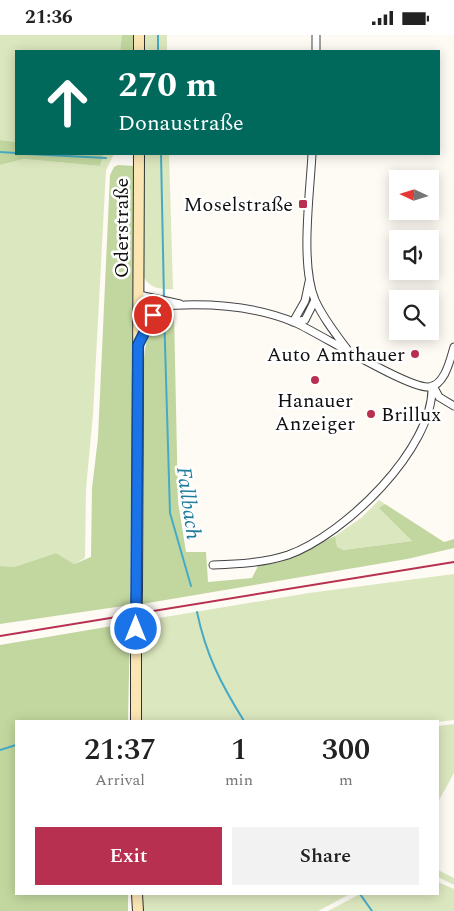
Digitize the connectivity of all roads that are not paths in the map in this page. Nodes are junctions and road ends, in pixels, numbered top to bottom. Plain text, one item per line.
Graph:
1 (139, 35) edge
2 (316, 35) edge
3 (139, 50) edge
4 (316, 50) edge
5 (138, 155) edge
6 (312, 155) edge
7 (309, 279) junction
8 (139, 295) junction
9 (315, 300) junction
10 (168, 304) junction
11 (138, 305) junction
12 (157, 309) junction
13 (293, 322) junction
14 (138, 345) junction
15 (454, 347) edge
16 (349, 351) junction
17 (432, 386) junction
18 (454, 406) edge
19 (213, 565) dead end
20 (136, 720) edge
21 (137, 895) edge
22 (138, 911) edge

1 - 3 street
2 - 4 street
5 - 8 street, Oderstraße
6 - 7 street
7 - 9 street
7 - 13 street
8 - 10 street
8 - 11 street, Oderstraße
9 - 13 street
9 - 16 street
10 - 12 street
10 - 13 street
11 - 12 street
11 - 14 street, Oderstraße
12 - 14 street
13 - 16 street
14 - 20 street, Oderstraße, bridge
15 - 17 street
16 - 17 street
17 - 18 street
17 - 19 street
21 - 22 street

